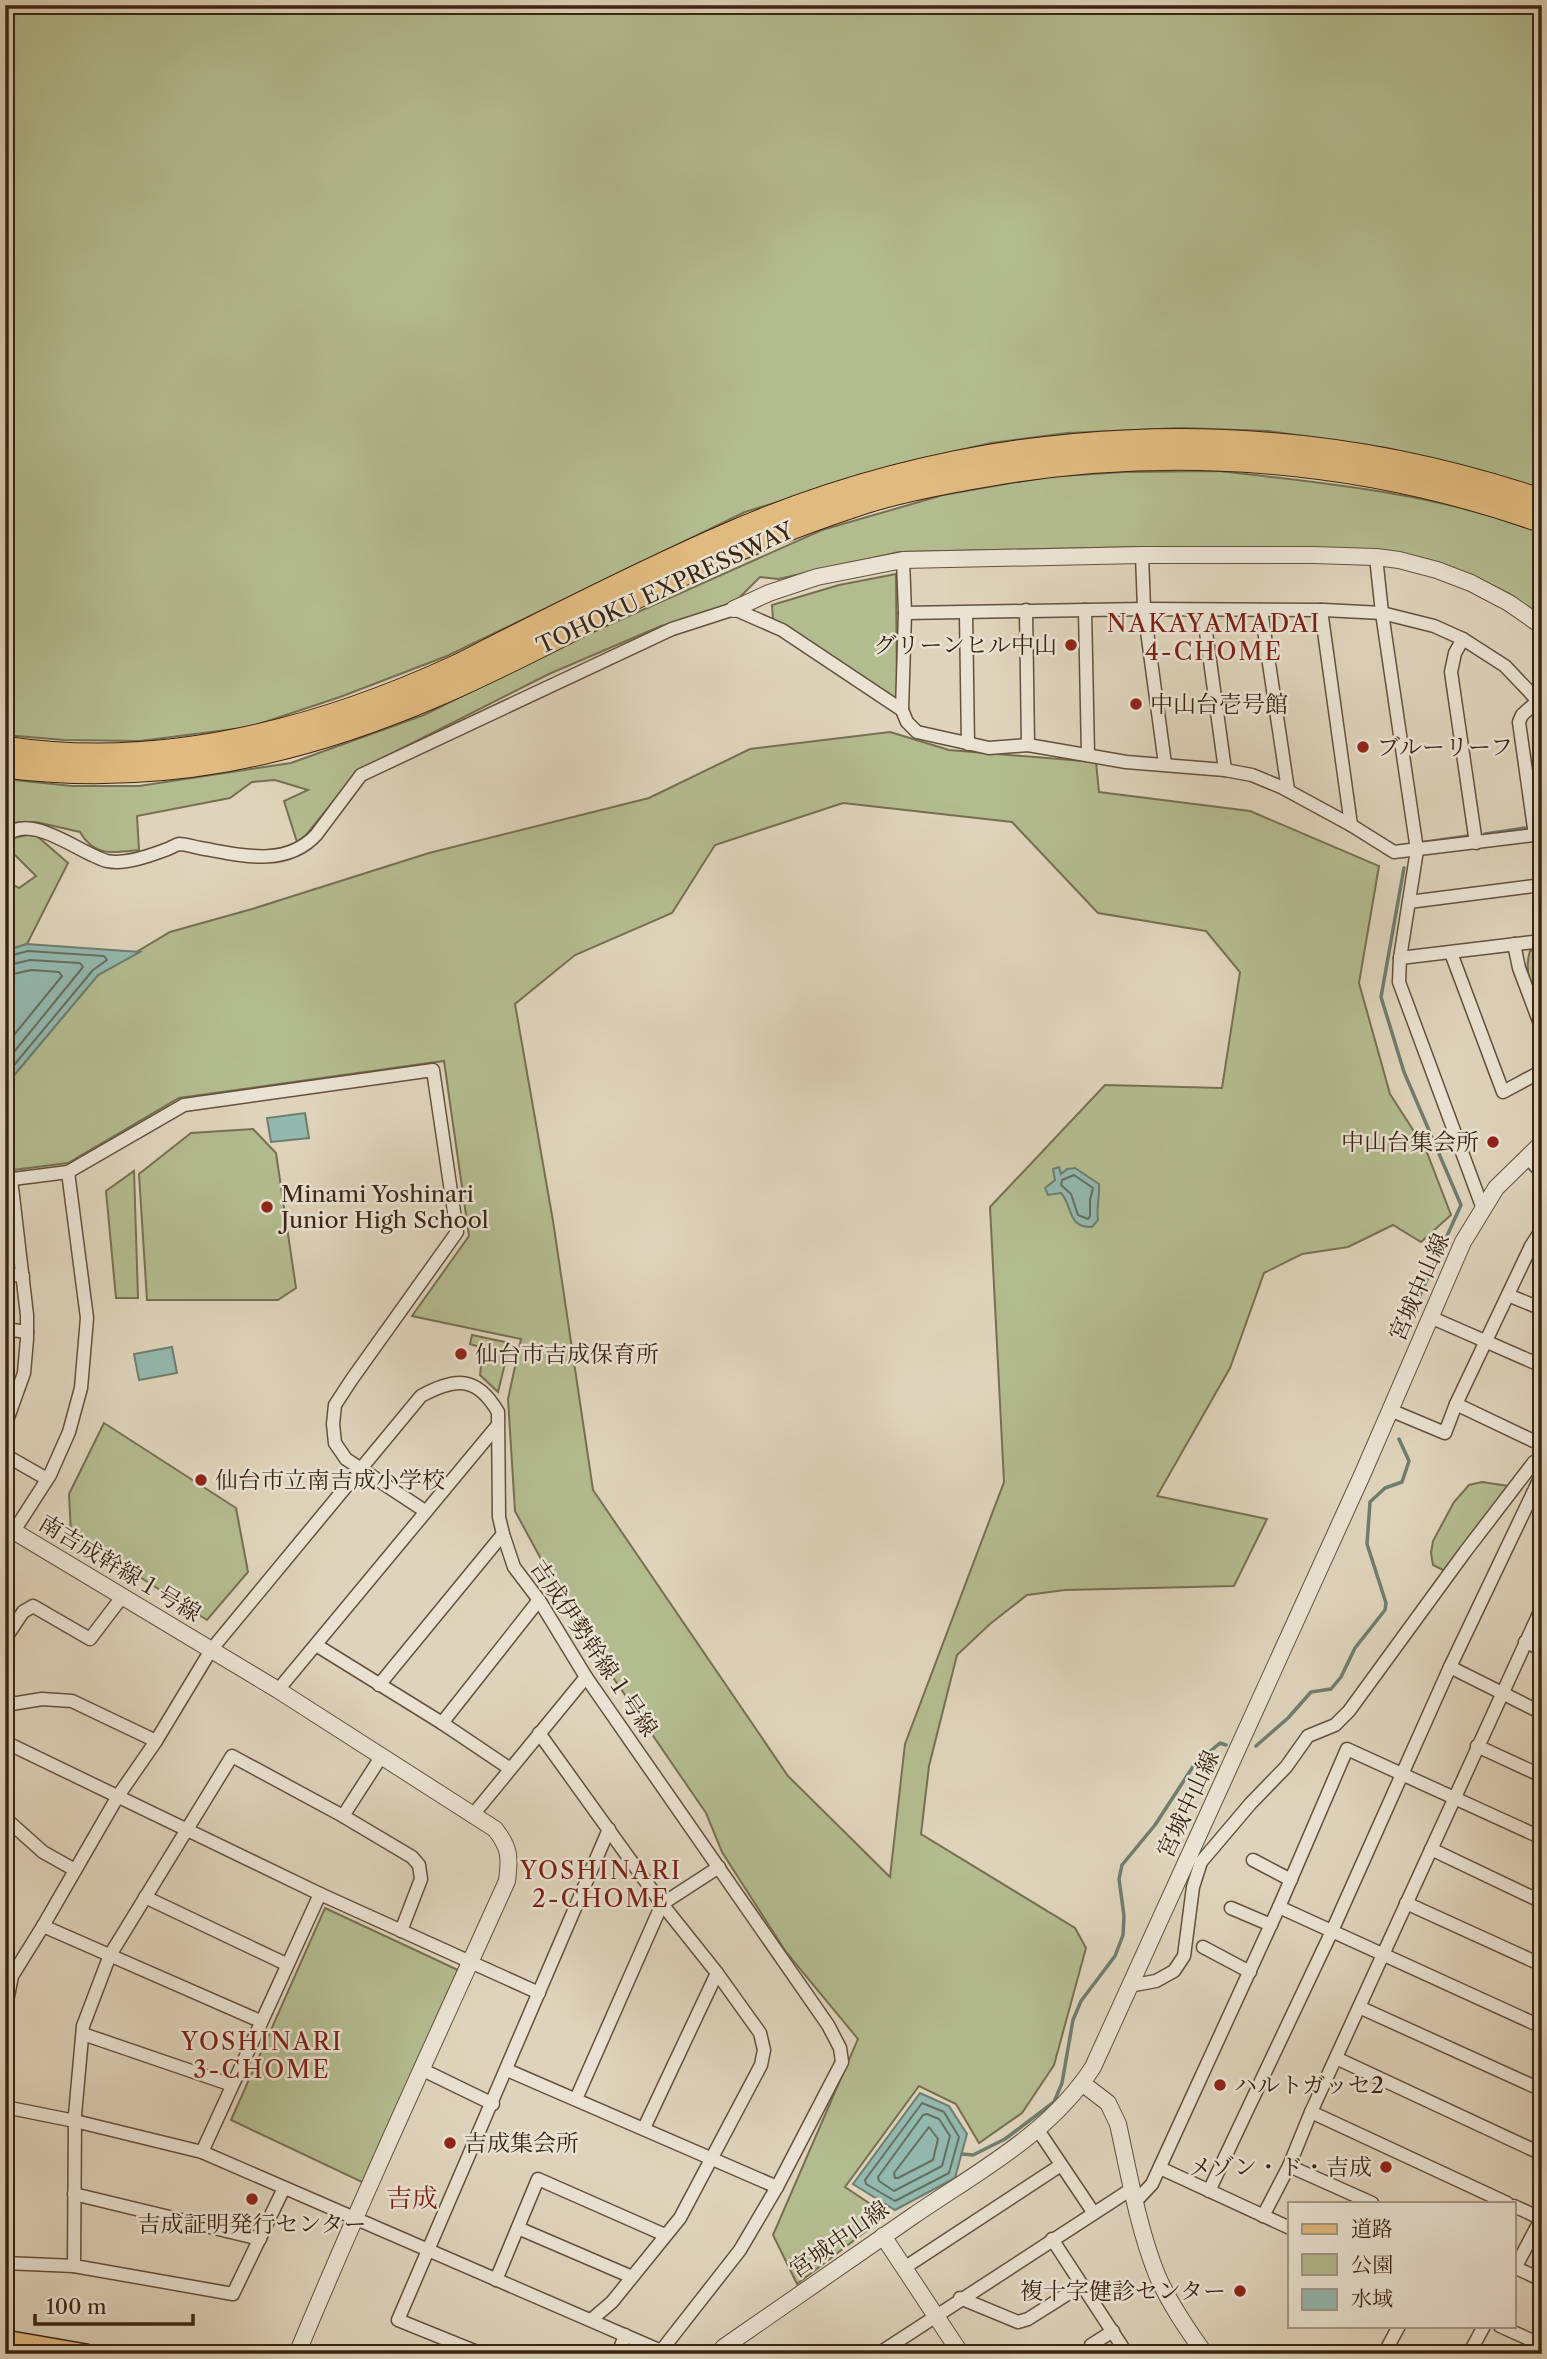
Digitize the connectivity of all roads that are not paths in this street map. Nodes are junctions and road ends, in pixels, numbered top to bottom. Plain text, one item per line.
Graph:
1 (1542, 501) edge
2 (1542, 521) edge
3 (1142, 555) junction
4 (1376, 557) junction
5 (903, 560) junction
6 (734, 609) junction
7 (1144, 609) junction
8 (1026, 610) junction
9 (1085, 610) junction
10 (1203, 610) junction
11 (1261, 610) junction
12 (1321, 610) junction
13 (1382, 613) junction
14 (905, 614) junction
15 (966, 614) junction
16 (1542, 626) edge
17 (1463, 639) junction
18 (1540, 701) edge
19 (902, 710) junction
20 (968, 744) junction
21 (1028, 745) junction
22 (5, 748) edge
23 (1088, 755) junction
24 (1165, 764) junction
25 (5, 766) edge
26 (1225, 770) junction
27 (1288, 790) junction
28 (1351, 825) junction
29 (1538, 834) edge
30 (5, 837) edge
31 (1476, 843) junction
32 (1417, 850) junction
33 (1542, 885) edge
34 (1409, 902) junction
35 (1542, 941) edge
36 (1514, 944) junction
37 (1451, 953) junction
38 (1400, 958) junction
39 (1542, 1029) edge
40 (1542, 1071) edge
41 (1542, 1143) edge
42 (1527, 1157) junction
43 (68, 1172) junction
44 (1542, 1173) edge
45 (8, 1179) edge
46 (1483, 1209) junction
47 (10, 1217) edge
48 (1542, 1229) edge
49 (1536, 1248) edge
50 (5, 1274) edge
51 (23, 1276) junction
52 (1508, 1295) junction
53 (1542, 1309) edge
54 (1430, 1317) junction
55 (5, 1329) edge
56 (27, 1332) junction
57 (1486, 1341) junction
58 (1542, 1366) edge
59 (5, 1383) edge
60 (20, 1385) junction
61 (1456, 1404) junction
62 (1390, 1410) junction
63 (5, 1426) edge
64 (497, 1426) junction
65 (1542, 1445) edge
66 (5, 1455) edge
67 (1542, 1465) edge
68 (360, 1470) junction
69 (1542, 1474) edge
70 (47, 1479) junction
71 (425, 1511) junction
72 (10, 1528) edge
73 (503, 1534) junction
74 (5, 1545) edge
75 (122, 1597) junction
76 (539, 1600) junction
77 (1542, 1607) edge
78 (5, 1639) edge
79 (1525, 1642) junction
80 (316, 1645) junction
81 (1542, 1649) edge
82 (211, 1650) junction
83 (1450, 1667) junction
84 (586, 1677) junction
85 (379, 1685) junction
86 (278, 1690) junction
87 (1502, 1694) junction
88 (5, 1705) edge
89 (1542, 1713) edge
90 (442, 1723) junction
91 (539, 1733) junction
92 (156, 1741) junction
93 (5, 1742) edge
94 (1477, 1746) junction
95 (381, 1757) junction
96 (509, 1768) junction
97 (1401, 1773) junction
98 (1542, 1776) edge
99 (118, 1796) junction
100 (1454, 1798) junction
101 (343, 1816) junction
102 (472, 1816) junction
103 (5, 1818) edge
104 (187, 1829) junction
105 (609, 1829) junction
106 (1542, 1838) edge
107 (1431, 1850) junction
108 (1253, 1860) dead end
109 (719, 1867) junction
110 (75, 1870) junction
111 (1291, 1880) junction
112 (320, 1894) junction
113 (145, 1897) junction
114 (1542, 1902) edge
115 (1406, 1903) junction
116 (662, 1904) junction
117 (1279, 1907) junction
118 (1231, 1908) dead end
119 (1271, 1925) junction
120 (43, 1926) junction
121 (401, 1931) junction
122 (1332, 1931) junction
123 (1203, 1947) dead end
124 (1383, 1954) junction
125 (110, 1955) junction
126 (470, 1961) junction
127 (286, 1964) junction
128 (1542, 1965) edge
129 (1250, 1972) junction
130 (717, 1973) junction
131 (1129, 1986) junction
132 (540, 1993) junction
133 (1359, 2007) junction
134 (260, 2021) junction
135 (1542, 2027) edge
136 (83, 2034) junction
137 (1336, 2058) junction
138 (5, 2064) edge
139 (423, 2070) junction
140 (507, 2070) junction
141 (1082, 2083) junction
142 (232, 2085) junction
143 (1542, 2090) edge
144 (576, 2099) junction
145 (493, 2104) junction
146 (5, 2107) edge
147 (1311, 2112) junction
148 (75, 2120) junction
149 (644, 2128) junction
150 (1038, 2130) junction
151 (202, 2152) junction
152 (1542, 2154) edge
153 (712, 2158) junction
154 (1061, 2165) junction
155 (1289, 2165) junction
156 (1160, 2168) junction
157 (778, 2186) junction
158 (284, 2188) junction
159 (1209, 2191) junction
160 (75, 2194) junction
161 (1134, 2194) junction
162 (1370, 2202) edge
163 (1505, 2202) edge
164 (1516, 2207) edge
165 (1093, 2212) junction
166 (1263, 2216) junction
167 (354, 2218) junction
168 (1541, 2219) edge
169 (1288, 2227) edge
170 (518, 2228) junction
171 (665, 2235) junction
172 (883, 2236) junction
173 (260, 2239) junction
174 (1052, 2239) junction
175 (428, 2251) junction
176 (5, 2263) edge
177 (1516, 2264) edge
178 (74, 2266) junction
179 (904, 2268) junction
180 (1516, 2269) edge
181 (632, 2277) junction
182 (496, 2280) junction
183 (1542, 2280) edge
184 (1082, 2284) junction
185 (960, 2298) junction
186 (935, 2315) junction
187 (591, 2320) junction
188 (1398, 2328) edge
189 (1483, 2328) edge
190 (1504, 2328) edge
191 (1112, 2331) junction
192 (625, 2335) junction
193 (5, 2340) edge
194 (1542, 2345) edge
195 (1091, 2346) dead end
196 (665, 2352) edge
197 (86, 2354) edge
198 (297, 2354) edge
199 (482, 2354) edge
200 (618, 2354) edge
201 (718, 2354) edge
202 (878, 2354) edge
203 (961, 2354) edge
204 (1127, 2354) edge
205 (1205, 2354) edge
206 (1384, 2354) edge
207 (1469, 2354) edge

1 - 22 highway, TOHOKU EXPRESSWAY
2 - 25 highway, TOHOKU EXPRESSWAY
3 - 4 street
3 - 5 street
3 - 7 street
4 - 13 street
4 - 16 street
5 - 6 street
5 - 14 street
6 - 19 street
6 - 30 street
7 - 9 street
7 - 10 street
7 - 24 street
8 - 9 street
8 - 15 street
8 - 21 street
9 - 23 street
10 - 11 street
10 - 26 street
11 - 12 street
11 - 27 street
12 - 13 street
12 - 28 street
13 - 17 street
13 - 32 street
14 - 15 street
14 - 19 street
15 - 20 street
17 - 18 street
17 - 31 street
18 - 29 street
19 - 20 street
20 - 21 street
21 - 23 street
23 - 24 street
24 - 26 street
26 - 27 street
27 - 28 street
28 - 32 street
29 - 31 street
31 - 32 street
32 - 34 street
33 - 34 street
34 - 38 street
35 - 36 street
36 - 37 street
36 - 39 street
37 - 38 street
37 - 40 street
38 - 46 street
41 - 42 street, 宮城中山線
42 - 44 street
42 - 46 street, 宮城中山線
43 - 45 street
43 - 68 street
43 - 70 street
45 - 47 street
46 - 54 street, 宮城中山線
47 - 51 street
48 - 49 street
49 - 52 street
50 - 51 street
51 - 56 street
52 - 53 street
52 - 57 street
54 - 57 street
54 - 62 street, 宮城中山線
55 - 56 street
56 - 60 street
57 - 58 street
57 - 61 street
59 - 60 street
60 - 63 street
61 - 62 street
61 - 65 street
62 - 131 street, 宮城中山線
64 - 68 street, 吉成伊勢幹線１号線
64 - 71 street
64 - 73 street, 吉成伊勢幹線１号線
66 - 70 street
67 - 131 street
68 - 71 street
68 - 82 street, 吉成伊勢幹線１号線
69 - 83 street
70 - 72 street
71 - 80 street
72 - 74 street
72 - 75 street, 南吉成幹線１号線
73 - 76 street, 吉成伊勢幹線１号線
73 - 85 street
75 - 78 street
75 - 82 street, 南吉成幹線１号線
76 - 84 street, 吉成伊勢幹線１号線
76 - 90 street
77 - 79 street
79 - 81 street
79 - 87 street
80 - 85 street
80 - 86 street
82 - 86 street, 南吉成幹線１号線
82 - 92 street, 吉成伊勢幹線１号線
83 - 87 street
83 - 97 street
84 - 91 street
84 - 109 street, 吉成伊勢幹線１号線
85 - 90 street
86 - 95 street, 南吉成幹線１号線
87 - 89 street
87 - 94 street
88 - 92 street
90 - 96 street
91 - 96 street
91 - 105 street
92 - 99 street, 吉成伊勢幹線１号線
93 - 99 street
94 - 98 street
94 - 100 street
95 - 101 street
95 - 102 street, 南吉成幹線１号線
96 - 102 street
97 - 100 street
97 - 111 street
97 - 122 street
99 - 104 street
99 - 110 street, 吉成伊勢幹線１号線
100 - 106 street
100 - 107 street
101 - 104 street
101 - 121 street
102 - 126 street, 南吉成幹線１号線
103 - 110 street
104 - 112 street
104 - 113 street
105 - 116 street
105 - 132 street
107 - 114 street
107 - 115 street
108 - 111 street
109 - 116 street
109 - 157 street, 吉成伊勢幹線１号線
110 - 120 street, 吉成伊勢幹線１号線
111 - 117 street
112 - 121 street
112 - 127 street
113 - 125 street
113 - 127 street
115 - 124 street
115 - 128 street
116 - 130 street
116 - 144 street
117 - 119 street
117 - 122 street
118 - 119 street
119 - 129 street
120 - 125 street
120 - 138 street, 吉成伊勢幹線１号線
121 - 126 street
122 - 124 street
122 - 159 street
123 - 129 street
124 - 133 street
124 - 135 street
125 - 134 street
125 - 136 street
126 - 132 street
126 - 139 street, 南吉成幹線１号線
127 - 134 street
129 - 156 street
130 - 149 street
130 - 153 street
131 - 141 street, 宮城中山線
132 - 140 street
133 - 137 street
133 - 143 street
134 - 142 street
136 - 142 street
136 - 148 street
137 - 147 street
137 - 152 street
139 - 145 street
139 - 167 street, 南吉成幹線１号線
140 - 144 street
140 - 145 street
141 - 150 street, 宮城中山線
141 - 161 street
142 - 151 street
144 - 149 street
145 - 175 street
146 - 148 street
147 - 155 street
147 - 163 street
148 - 151 street
148 - 160 street
149 - 153 street
150 - 154 street
150 - 172 street, 宮城中山線
151 - 158 street
153 - 157 street
153 - 171 street
154 - 165 street
154 - 179 street
155 - 162 street
155 - 166 street
156 - 159 street
156 - 161 street
157 - 196 street, 吉成伊勢幹線１号線
158 - 167 street
158 - 173 street
159 - 166 street
160 - 173 street
160 - 178 street
161 - 165 street
161 - 205 street
164 - 168 street
165 - 174 street
166 - 169 street
167 - 175 street
167 - 198 street, 南吉成幹線１号線
168 - 177 street
170 - 171 street
170 - 181 street
170 - 182 street
171 - 181 street
172 - 179 street
172 - 201 street, 宮城中山線
173 - 178 street
174 - 184 street
174 - 185 street
175 - 182 street
175 - 199 street
176 - 178 street
179 - 186 street
180 - 183 street
181 - 187 street
182 - 187 street
184 - 185 street
184 - 191 street
185 - 186 street
186 - 202 street
186 - 203 street
187 - 192 street
188 - 206 street
189 - 207 street
190 - 194 street
191 - 195 street
191 - 204 street
192 - 196 street
192 - 200 street
193 - 197 main road

